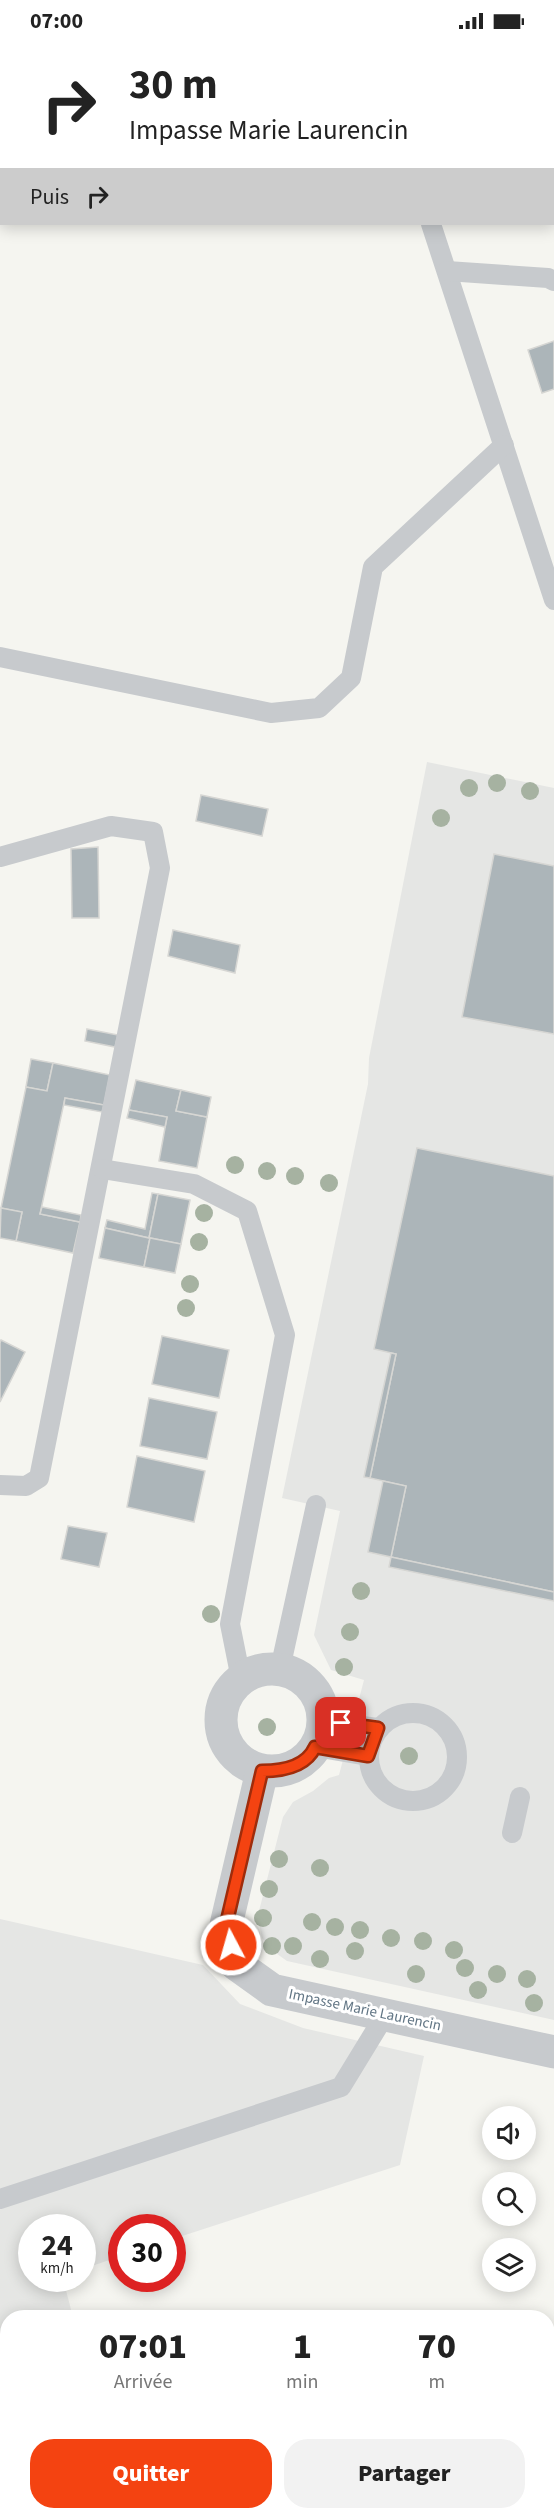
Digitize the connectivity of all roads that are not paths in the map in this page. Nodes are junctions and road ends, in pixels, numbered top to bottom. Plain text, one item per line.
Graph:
1 (431, 225) edge
2 (447, 271) junction
3 (554, 281) edge
4 (504, 445) junction
5 (554, 600) edge
6 (0, 657) edge
7 (0, 856) edge
8 (102, 1169) junction
9 (0, 1485) edge
10 (315, 1505) dead end
11 (280, 1669) junction
12 (241, 1679) junction
13 (378, 1728) junction
14 (319, 1734) junction
15 (368, 1756) junction
16 (262, 1771) junction
17 (520, 1797) dead end
18 (512, 1833) dead end
19 (385, 2015) junction
20 (554, 2052) edge
21 (0, 2199) edge

1 - 2 lane
2 - 3 lane
2 - 4 lane
4 - 5 lane
4 - 6 lane
7 - 8 lane
8 - 9 lane
8 - 12 lane
10 - 11 lane
11 - 12 street
11 - 14 street
12 - 16 street
13 - 14 lane
13 - 15 lane
13 - 15 lane
14 - 15 lane
14 - 16 street
16 - 19 street, Impasse Marie Laurencin
17 - 18 lane
19 - 20 street, Impasse Marie Laurencin
19 - 21 lane

